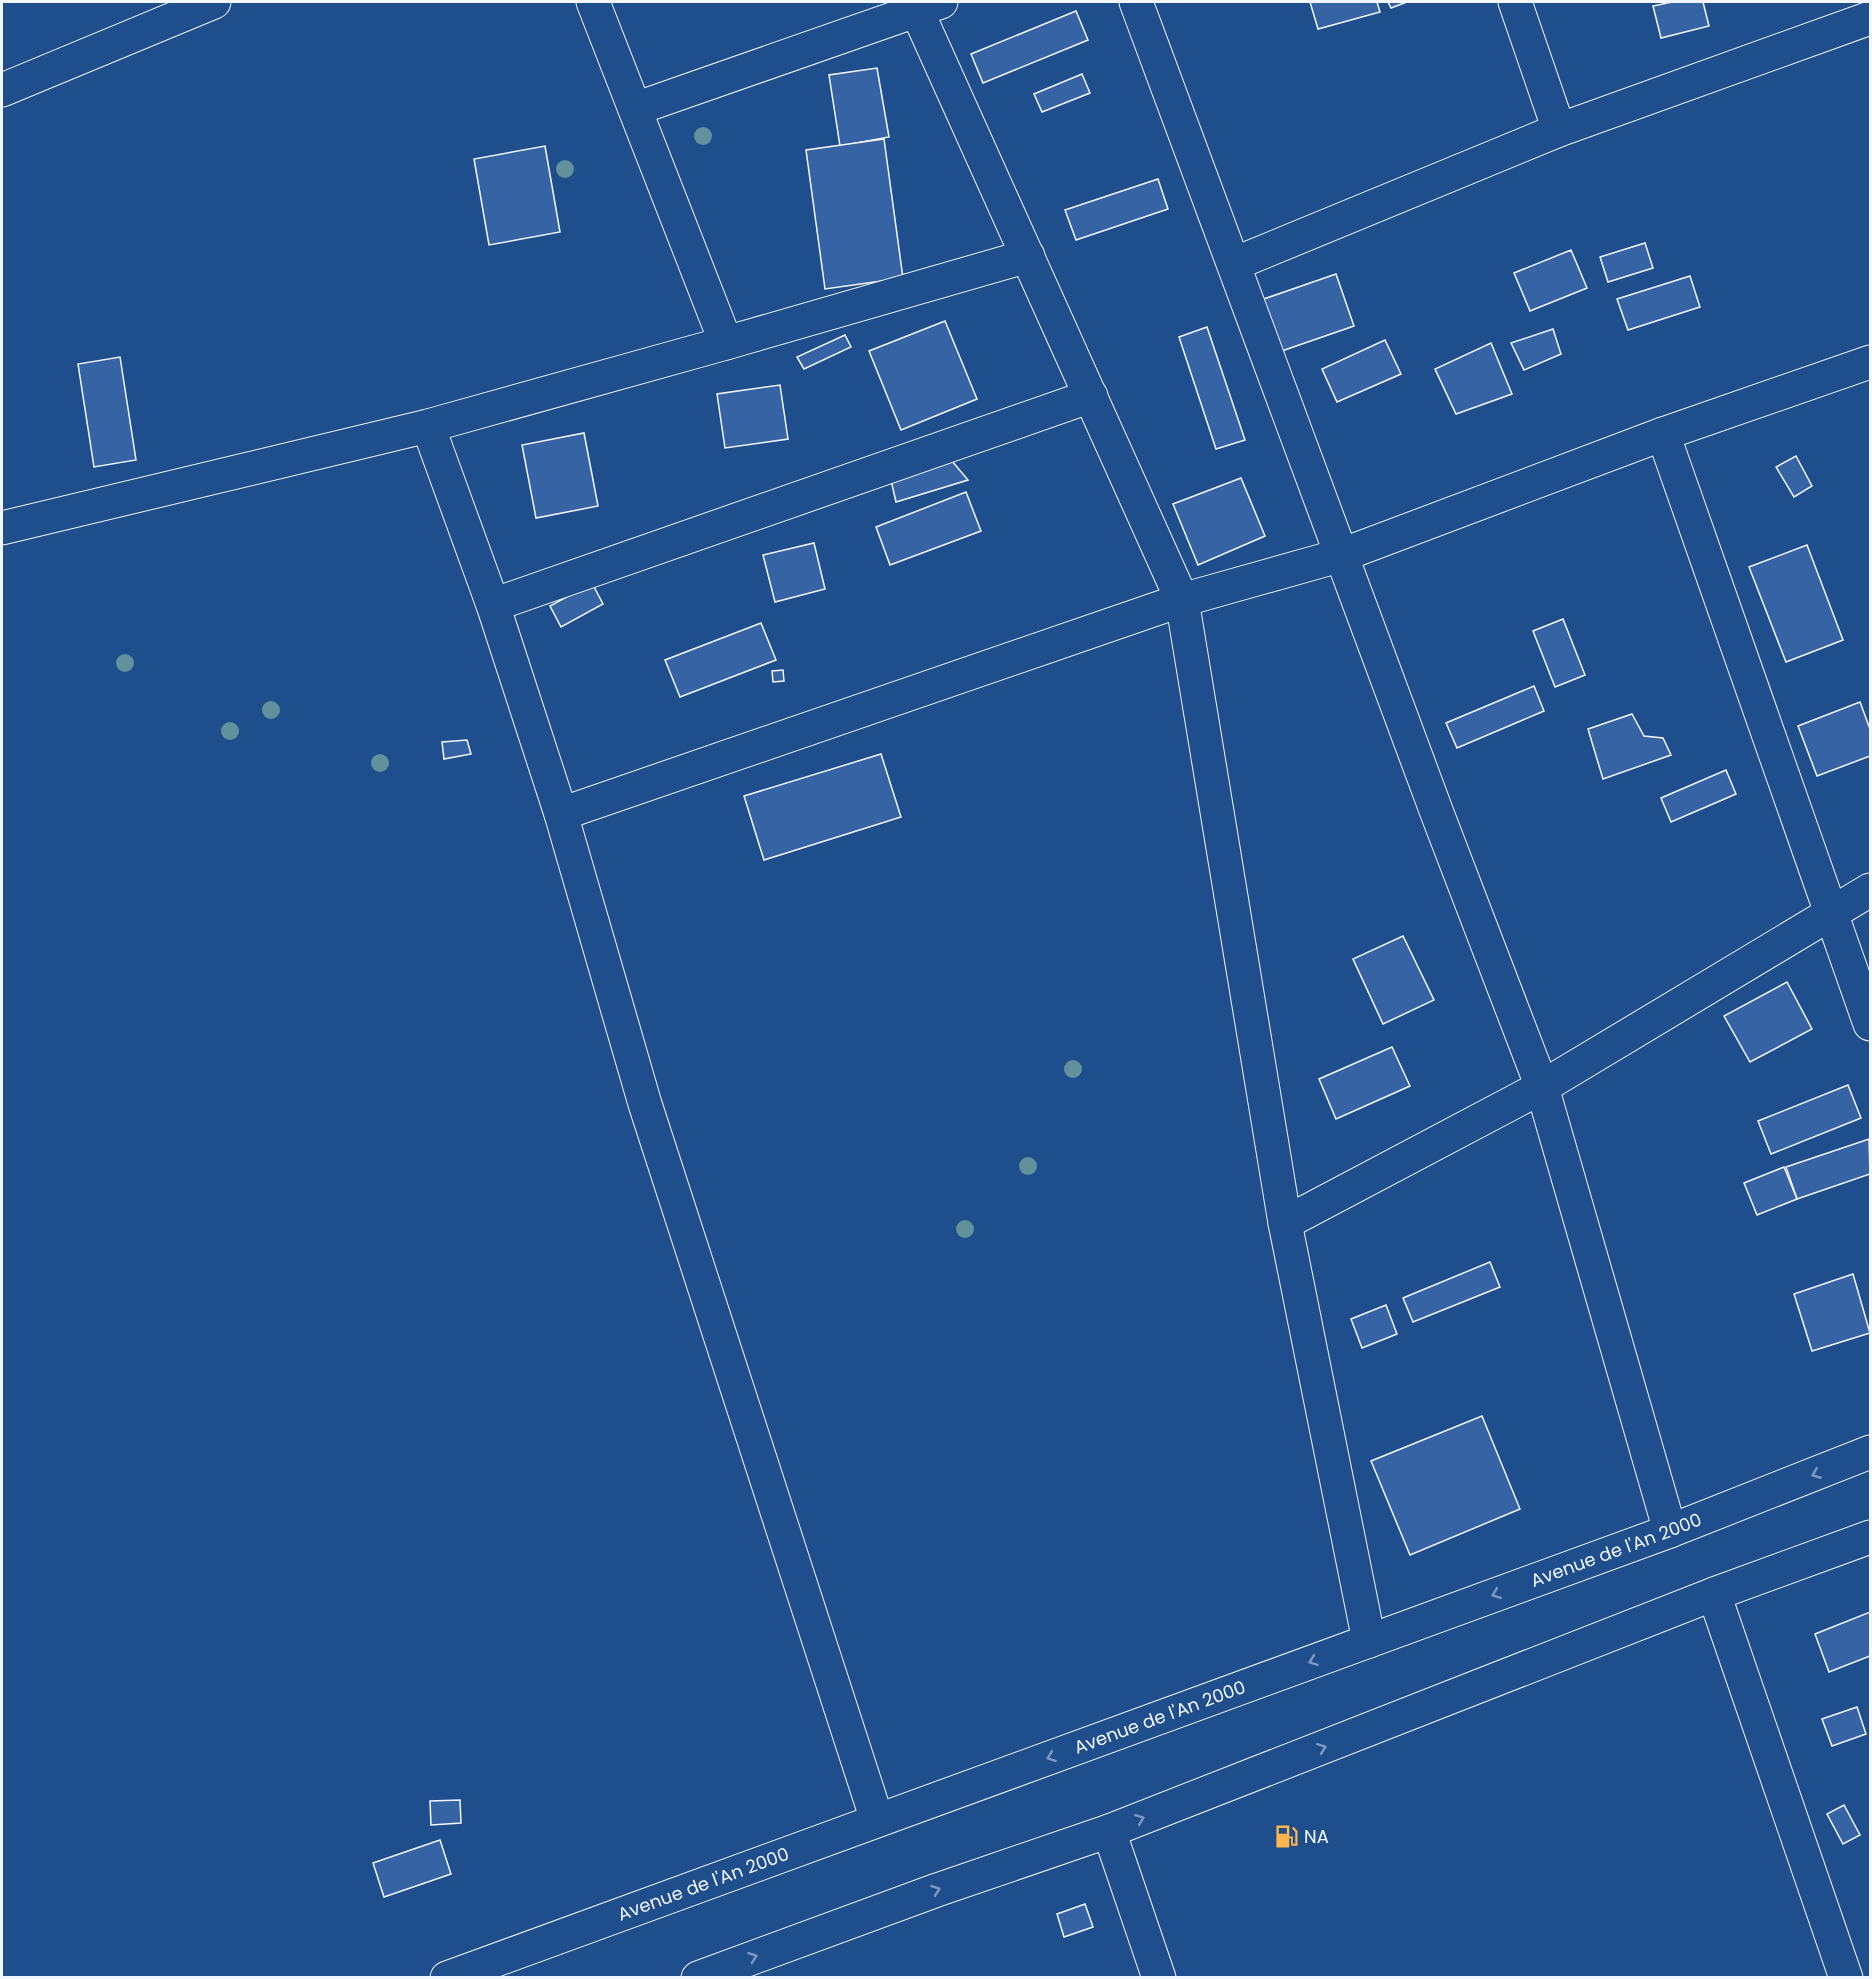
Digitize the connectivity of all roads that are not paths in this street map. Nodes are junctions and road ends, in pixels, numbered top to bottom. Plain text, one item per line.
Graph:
1 (214, 2) edge
2 (593, 2) edge
3 (1136, 2) edge
4 (1515, 2) edge
5 (924, 4) edge
6 (1870, 18) edge
7 (2, 90) edge
8 (635, 109) junction
9 (1559, 129) junction
10 (1028, 256) junction
11 (1234, 264) junction
12 (726, 343) junction
13 (1870, 362) edge
14 (1091, 396) junction
15 (428, 426) junction
16 (1663, 434) junction
17 (4, 518) edge
18 (1341, 555) junction
19 (1182, 600) junction
20 (493, 605) junction
21 (561, 814) junction
22 (1870, 890) edge
23 (1831, 912) junction
24 (1870, 1024) edge
25 (1542, 1088) junction
26 (1285, 1223) junction
27 (1870, 1452) edge
28 (1670, 1531) junction
29 (1870, 1537) edge
30 (1714, 1594) junction
31 (1369, 1641) junction
32 (877, 1820) junction
33 (1109, 1831) junction
34 (447, 1977) edge
35 (698, 1977) edge
36 (1159, 1977) edge
37 (1846, 1977) edge

1 - 7 street
2 - 8 street
3 - 11 street
4 - 9 street
5 - 8 street
5 - 10 street
6 - 9 street
8 - 12 street
9 - 11 street
10 - 12 street
10 - 14 street
11 - 18 street
12 - 15 street
13 - 16 street
14 - 19 street
14 - 20 street
15 - 17 street
15 - 20 street
16 - 18 street
16 - 23 street
18 - 19 street
18 - 25 street
19 - 21 street
19 - 26 street
20 - 21 street
21 - 32 street
22 - 23 street
23 - 24 street
23 - 25 street
25 - 26 street
25 - 28 street
26 - 31 street
27 -> 28 street, Avenue de l'An 2000
28 -> 31 street, Avenue de l'An 2000
29 - 30 street
33 -> 30 street
30 - 37 street
31 -> 32 street, Avenue de l'An 2000
32 - 34 street, Avenue de l'An 2000
35 -> 33 street
33 - 36 street

